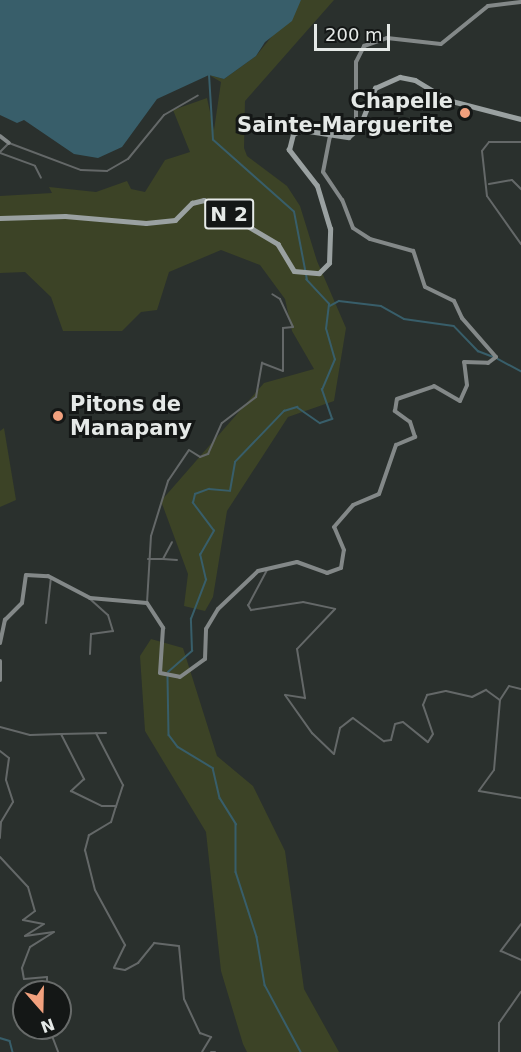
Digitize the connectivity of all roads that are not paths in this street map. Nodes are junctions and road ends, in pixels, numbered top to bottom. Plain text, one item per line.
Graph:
1 (521, 2) edge
2 (198, 95) dead end
3 (521, 119) edge
4 (0, 136) edge
5 (330, 138) junction
6 (521, 142) edge
7 (9, 143) junction
8 (0, 152) edge
9 (41, 178) dead end
10 (488, 183) junction
11 (521, 189) edge
12 (0, 218) edge
13 (521, 244) edge
14 (273, 294) dead end
15 (172, 542) dead end
16 (148, 559) junction
17 (163, 559) junction
18 (177, 560) dead end
19 (268, 567) junction
20 (51, 577) junction
21 (90, 598) junction
22 (147, 603) junction
23 (46, 623) dead end
24 (0, 643) edge
25 (90, 654) dead end
26 (0, 661) edge
27 (0, 681) edge
28 (521, 689) edge
29 (500, 700) junction
30 (0, 727) edge
31 (96, 733) junction
32 (106, 733) dead end
33 (61, 734) junction
34 (0, 751) edge
35 (521, 798) edge
36 (116, 807) junction
37 (0, 837) edge
38 (0, 857) edge
39 (521, 924) edge
40 (521, 960) edge
41 (47, 980) edge
42 (521, 992) edge
43 (202, 1052) edge
44 (211, 1052) edge
45 (215, 1052) edge
46 (499, 1052) edge

1 - 5 main road
2 - 7 street
3 - 5 main road
4 - 7 main road
5 - 12 main road, N 2
5 - 19 main road
6 - 10 street
7 - 8 street
8 - 9 street
10 - 11 street
10 - 13 street
14 - 16 street
15 - 17 street
16 - 17 street
16 - 22 street
17 - 18 street
19 - 22 main road
19 - 29 street
20 - 21 main road
20 - 23 street
20 - 24 main road
21 - 22 main road
21 - 25 street
26 - 27 main road
28 - 29 street
29 - 35 street
30 - 33 street
31 - 32 street
31 - 33 street
31 - 36 street
33 - 36 street
34 - 37 street
36 - 43 street
38 - 41 street
39 - 40 street
42 - 46 street
44 - 45 street

